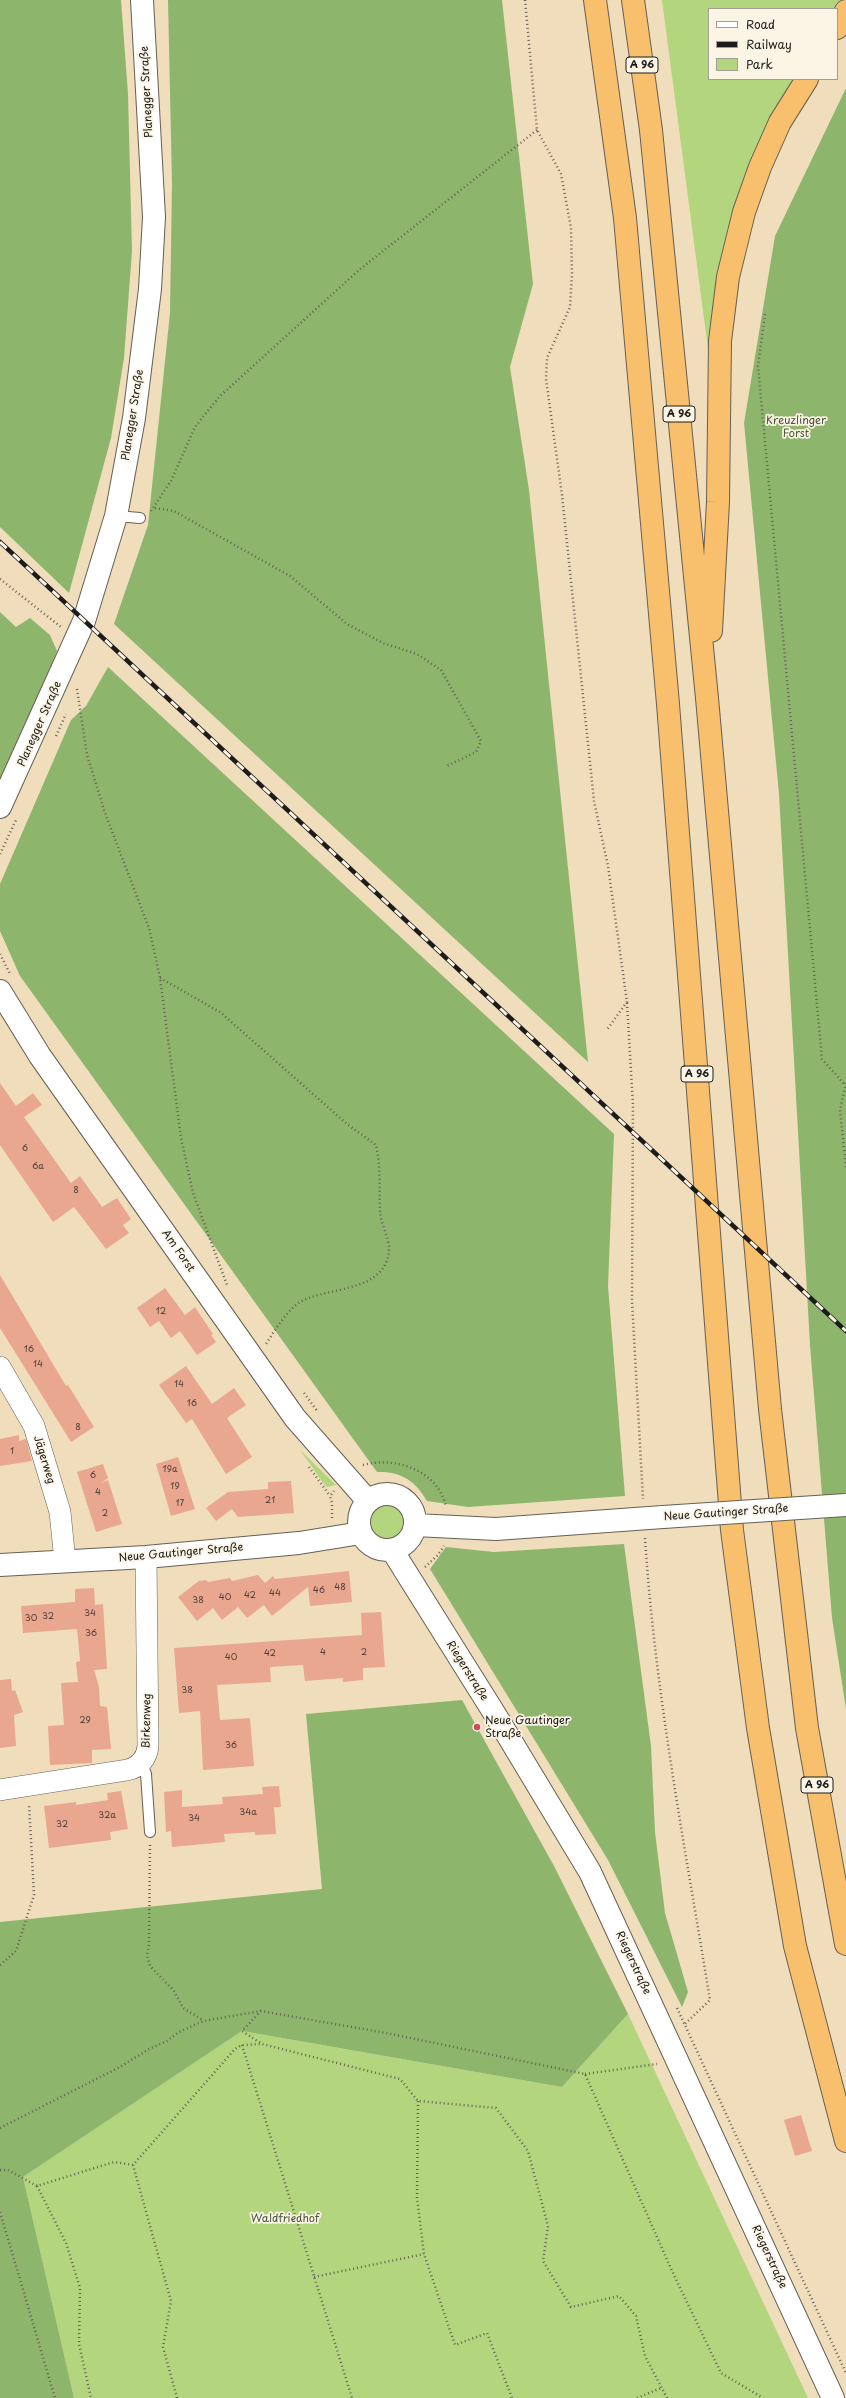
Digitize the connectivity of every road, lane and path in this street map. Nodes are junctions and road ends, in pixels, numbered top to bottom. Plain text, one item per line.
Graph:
1 (142, 0) edge
2 (525, 0) edge
3 (595, 0) edge
4 (633, 0) edge
5 (846, 11) edge
6 (838, 26) edge
7 (806, 80) edge
8 (537, 130) junction
9 (764, 314) dead end
10 (154, 508) junction
11 (116, 516) junction
12 (140, 518) joint
13 (0, 579) edge
14 (77, 640) junction
15 (76, 689) dead end
16 (707, 698) junction
17 (447, 766) dead end
18 (0, 807) edge
19 (160, 978) junction
20 (0, 991) edge
21 (627, 1002) junction
22 (606, 1031) dead end
23 (845, 1084) edge
24 (846, 1168) edge
25 (229, 1289) dead end
26 (266, 1344) dead end
27 (0, 1368) edge
28 (347, 1478) junction
29 (368, 1501) junction
30 (846, 1505) edge
31 (654, 1518) junction
32 (332, 1521) dead end
33 (415, 1525) junction
34 (361, 1533) junction
35 (392, 1550) junction
36 (146, 1557) junction
37 (65, 1560) junction
38 (0, 1565) edge
39 (141, 1762) junction
40 (28, 1785) junction
41 (0, 1790) edge
42 (150, 1832) joint
43 (846, 1944) edge
44 (0, 1965) edge
45 (261, 2011) junction
46 (203, 2021) junction
47 (685, 2024) dead end
48 (262, 2044) junction
49 (242, 2045) junction
50 (678, 2061) junction
51 (585, 2074) junction
52 (418, 2102) junction
53 (0, 2128) edge
54 (846, 2141) edge
55 (133, 2165) junction
56 (0, 2170) edge
57 (37, 2186) junction
58 (0, 2212) edge
59 (424, 2254) junction
60 (314, 2277) junction
61 (661, 2388) junction
62 (55, 2398) edge
63 (91, 2398) edge
64 (177, 2398) edge
65 (352, 2398) edge
66 (512, 2398) edge
67 (637, 2398) edge
68 (667, 2398) edge
69 (763, 2398) edge
70 (833, 2398) edge

1 - 11 street, Planegger Straße
2 - 8 path
3 - 54 highway, A 96
4 - 16 highway, A 96
5 - 6 highway
7 - 16 highway
8 - 10 path
8 - 21 path
9 - 23 path
10 - 12 path
10 - 17 path
11 - 12 lane
11 - 14 street, Planegger Straße
13 - 14 path
14 - 18 street, Planegger Straße
15 - 19 path
16 - 43 highway, A 96
19 - 25 path
19 - 26 path
20 - 28 street, Am Forst
21 - 22 path
21 - 31 path
23 - 24 path
27 - 37 street, Jägerweg
28 - 29 street, Am Forst
28 - 32 path
29 - 33 street
29 - 34 street
30 - 31 street, Neue Gautinger Straße, bridge
31 - 33 street, Neue Gautinger Straße
31 - 47 path
33 - 35 street
34 - 35 street
34 - 36 street, Neue Gautinger Straße
35 - 50 street, Riegerstraße
36 - 37 street, Neue Gautinger Straße
36 - 39 street, Birkenweg
37 - 38 street, Neue Gautinger Straße
39 - 40 street, Birkenweg
39 - 42 lane
40 - 41 street, Birkenweg
40 - 44 path
42 - 46 path
45 - 46 path
45 - 48 path
45 - 51 path
46 - 53 path
48 - 49 path
48 - 52 path
49 - 55 path
49 - 60 path
50 - 51 path
50 - 70 street, Riegerstraße
51 - 69 path
52 - 59 path
52 - 61 path
55 - 57 path
55 - 64 path
56 - 57 path
57 - 63 path
58 - 62 path
59 - 60 path
59 - 66 path
60 - 65 path
61 - 67 path
61 - 68 path

